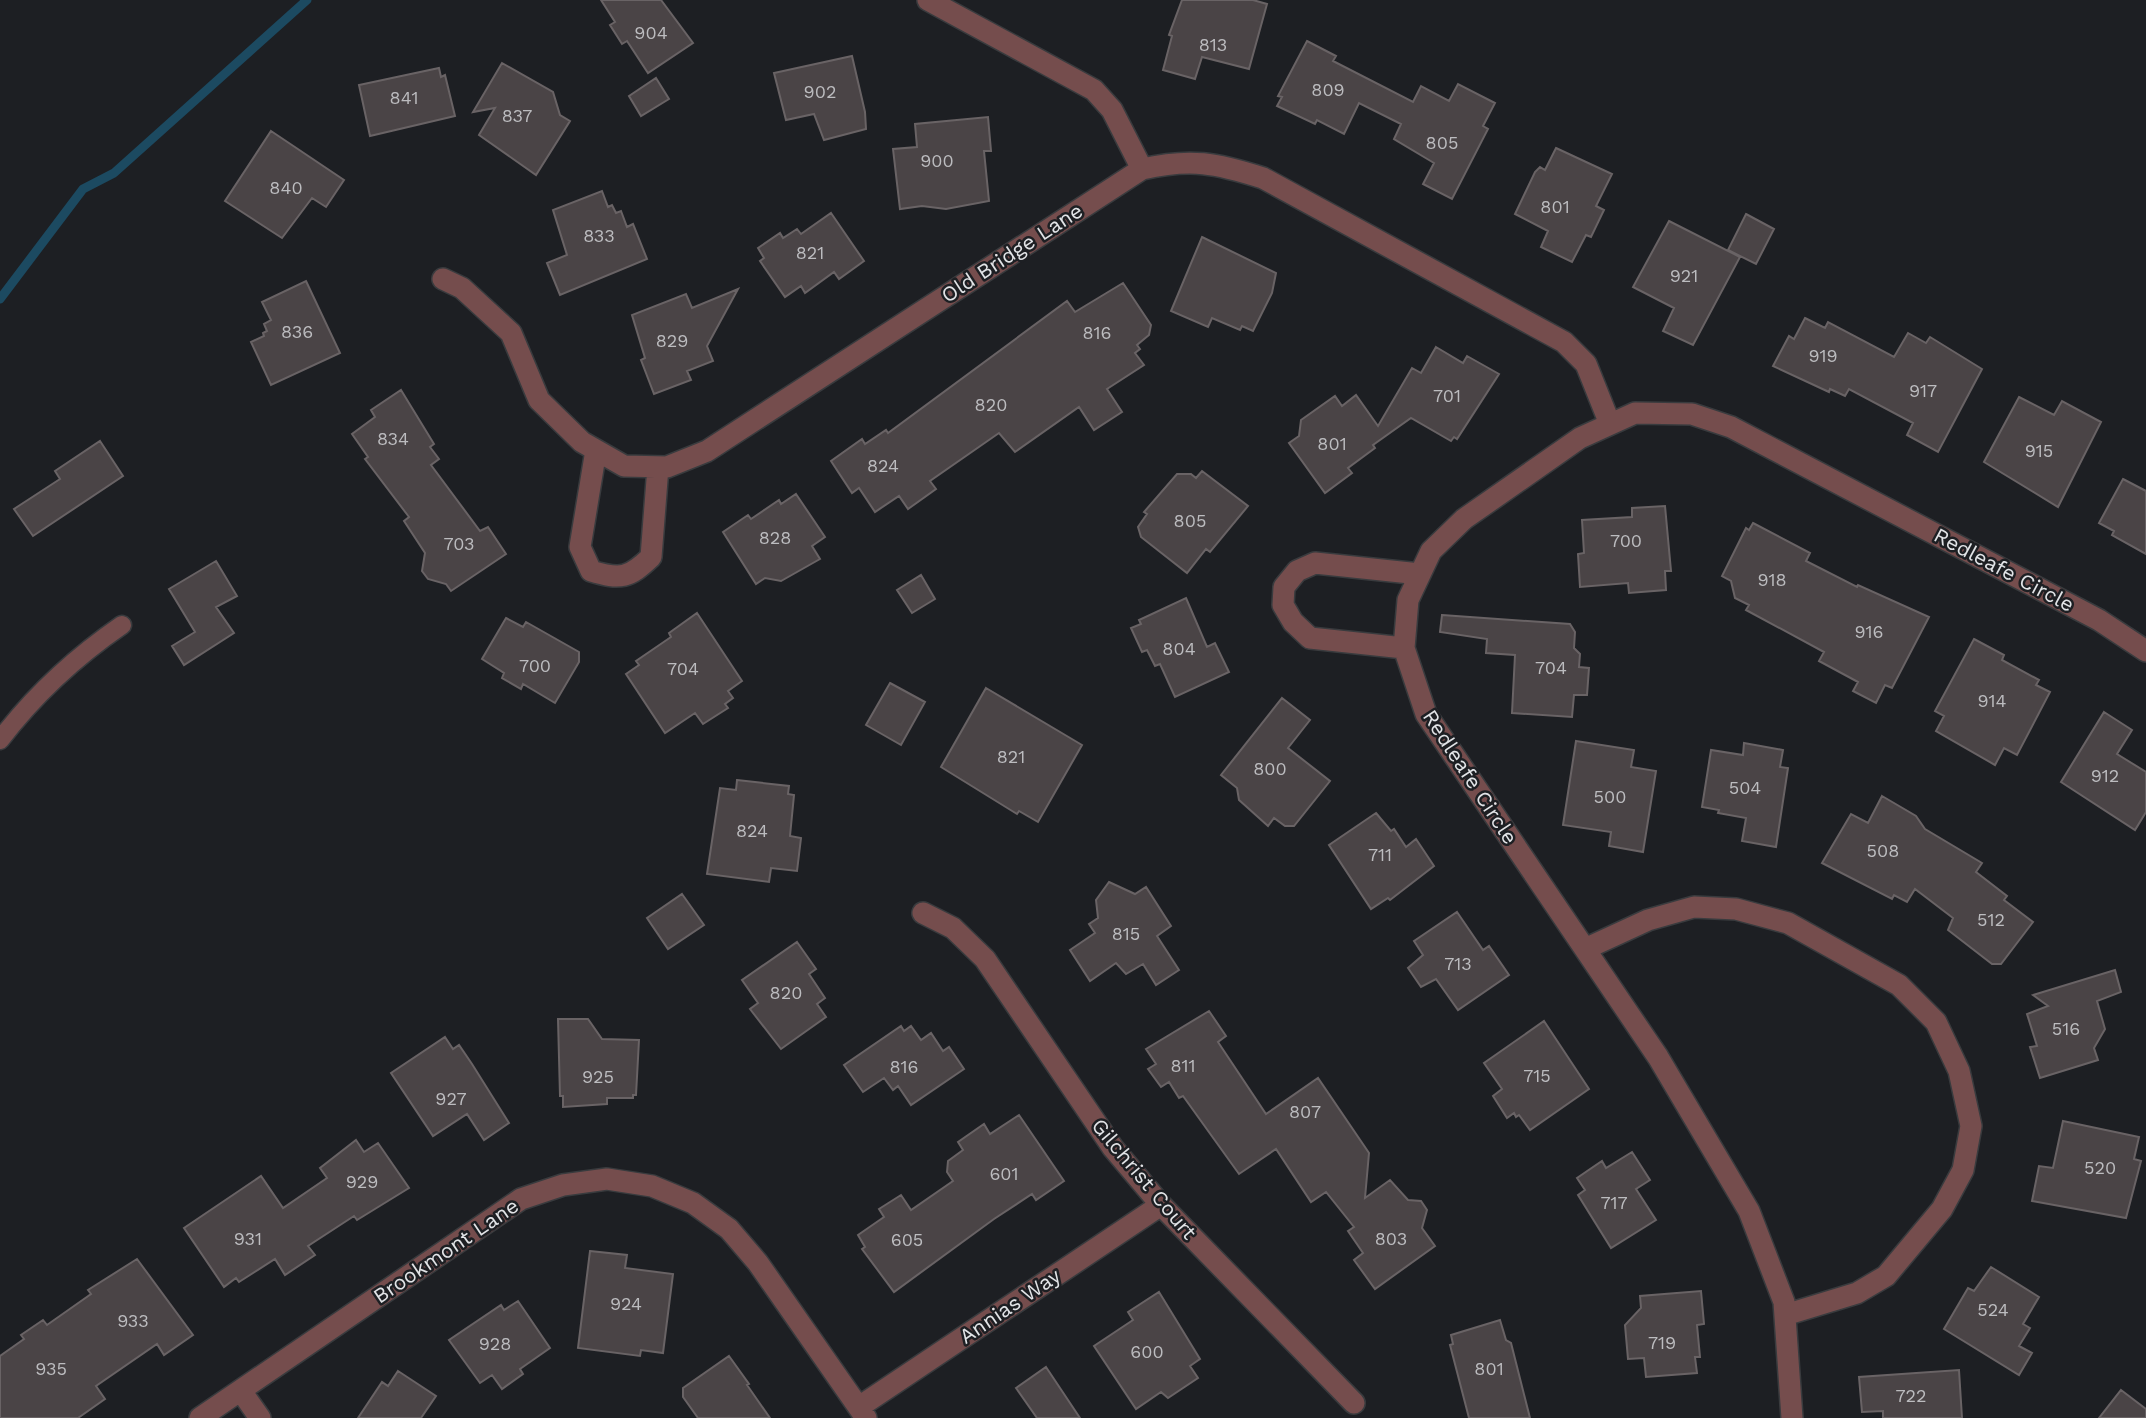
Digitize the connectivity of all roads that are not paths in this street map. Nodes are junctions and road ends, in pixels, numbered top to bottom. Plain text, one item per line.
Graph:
1 (928, 0) edge
2 (1142, 169) junction
3 (443, 279) dead end
4 (1610, 424) junction
5 (596, 450) junction
6 (657, 467) junction
7 (1420, 574) junction
8 (122, 625) dead end
9 (1404, 648) junction
10 (2146, 651) edge
11 (0, 740) edge
12 (923, 913) dead end
13 (1585, 949) junction
14 (1161, 1205) junction
15 (1785, 1315) junction
16 (241, 1391) junction
17 (1354, 1403) dead end
18 (862, 1413) edge
19 (200, 1418) edge
20 (260, 1418) edge
21 (1792, 1418) edge

1 - 2 street
2 - 4 street, Old Bridge Lane
2 - 6 street, Old Bridge Lane
3 - 5 street, Old Bridge Lane
4 - 7 street, Redleafe Circle
4 - 10 street, Redleafe Circle
5 - 6 street, Old Bridge Lane
5 - 6 street
7 - 9 street, Redleafe Circle
7 - 9 street
8 - 11 lane
9 - 13 street, Redleafe Circle
12 - 14 street, Gilchrist Court
13 - 15 street, Redleafe Circle
13 - 15 street
14 - 17 street, Gilchrist Court
14 - 18 street, Annias Way
15 - 21 street, Redleafe Circle
16 - 18 street, Brookmont Lane
16 - 19 street, Brookmont Lane
16 - 20 street

